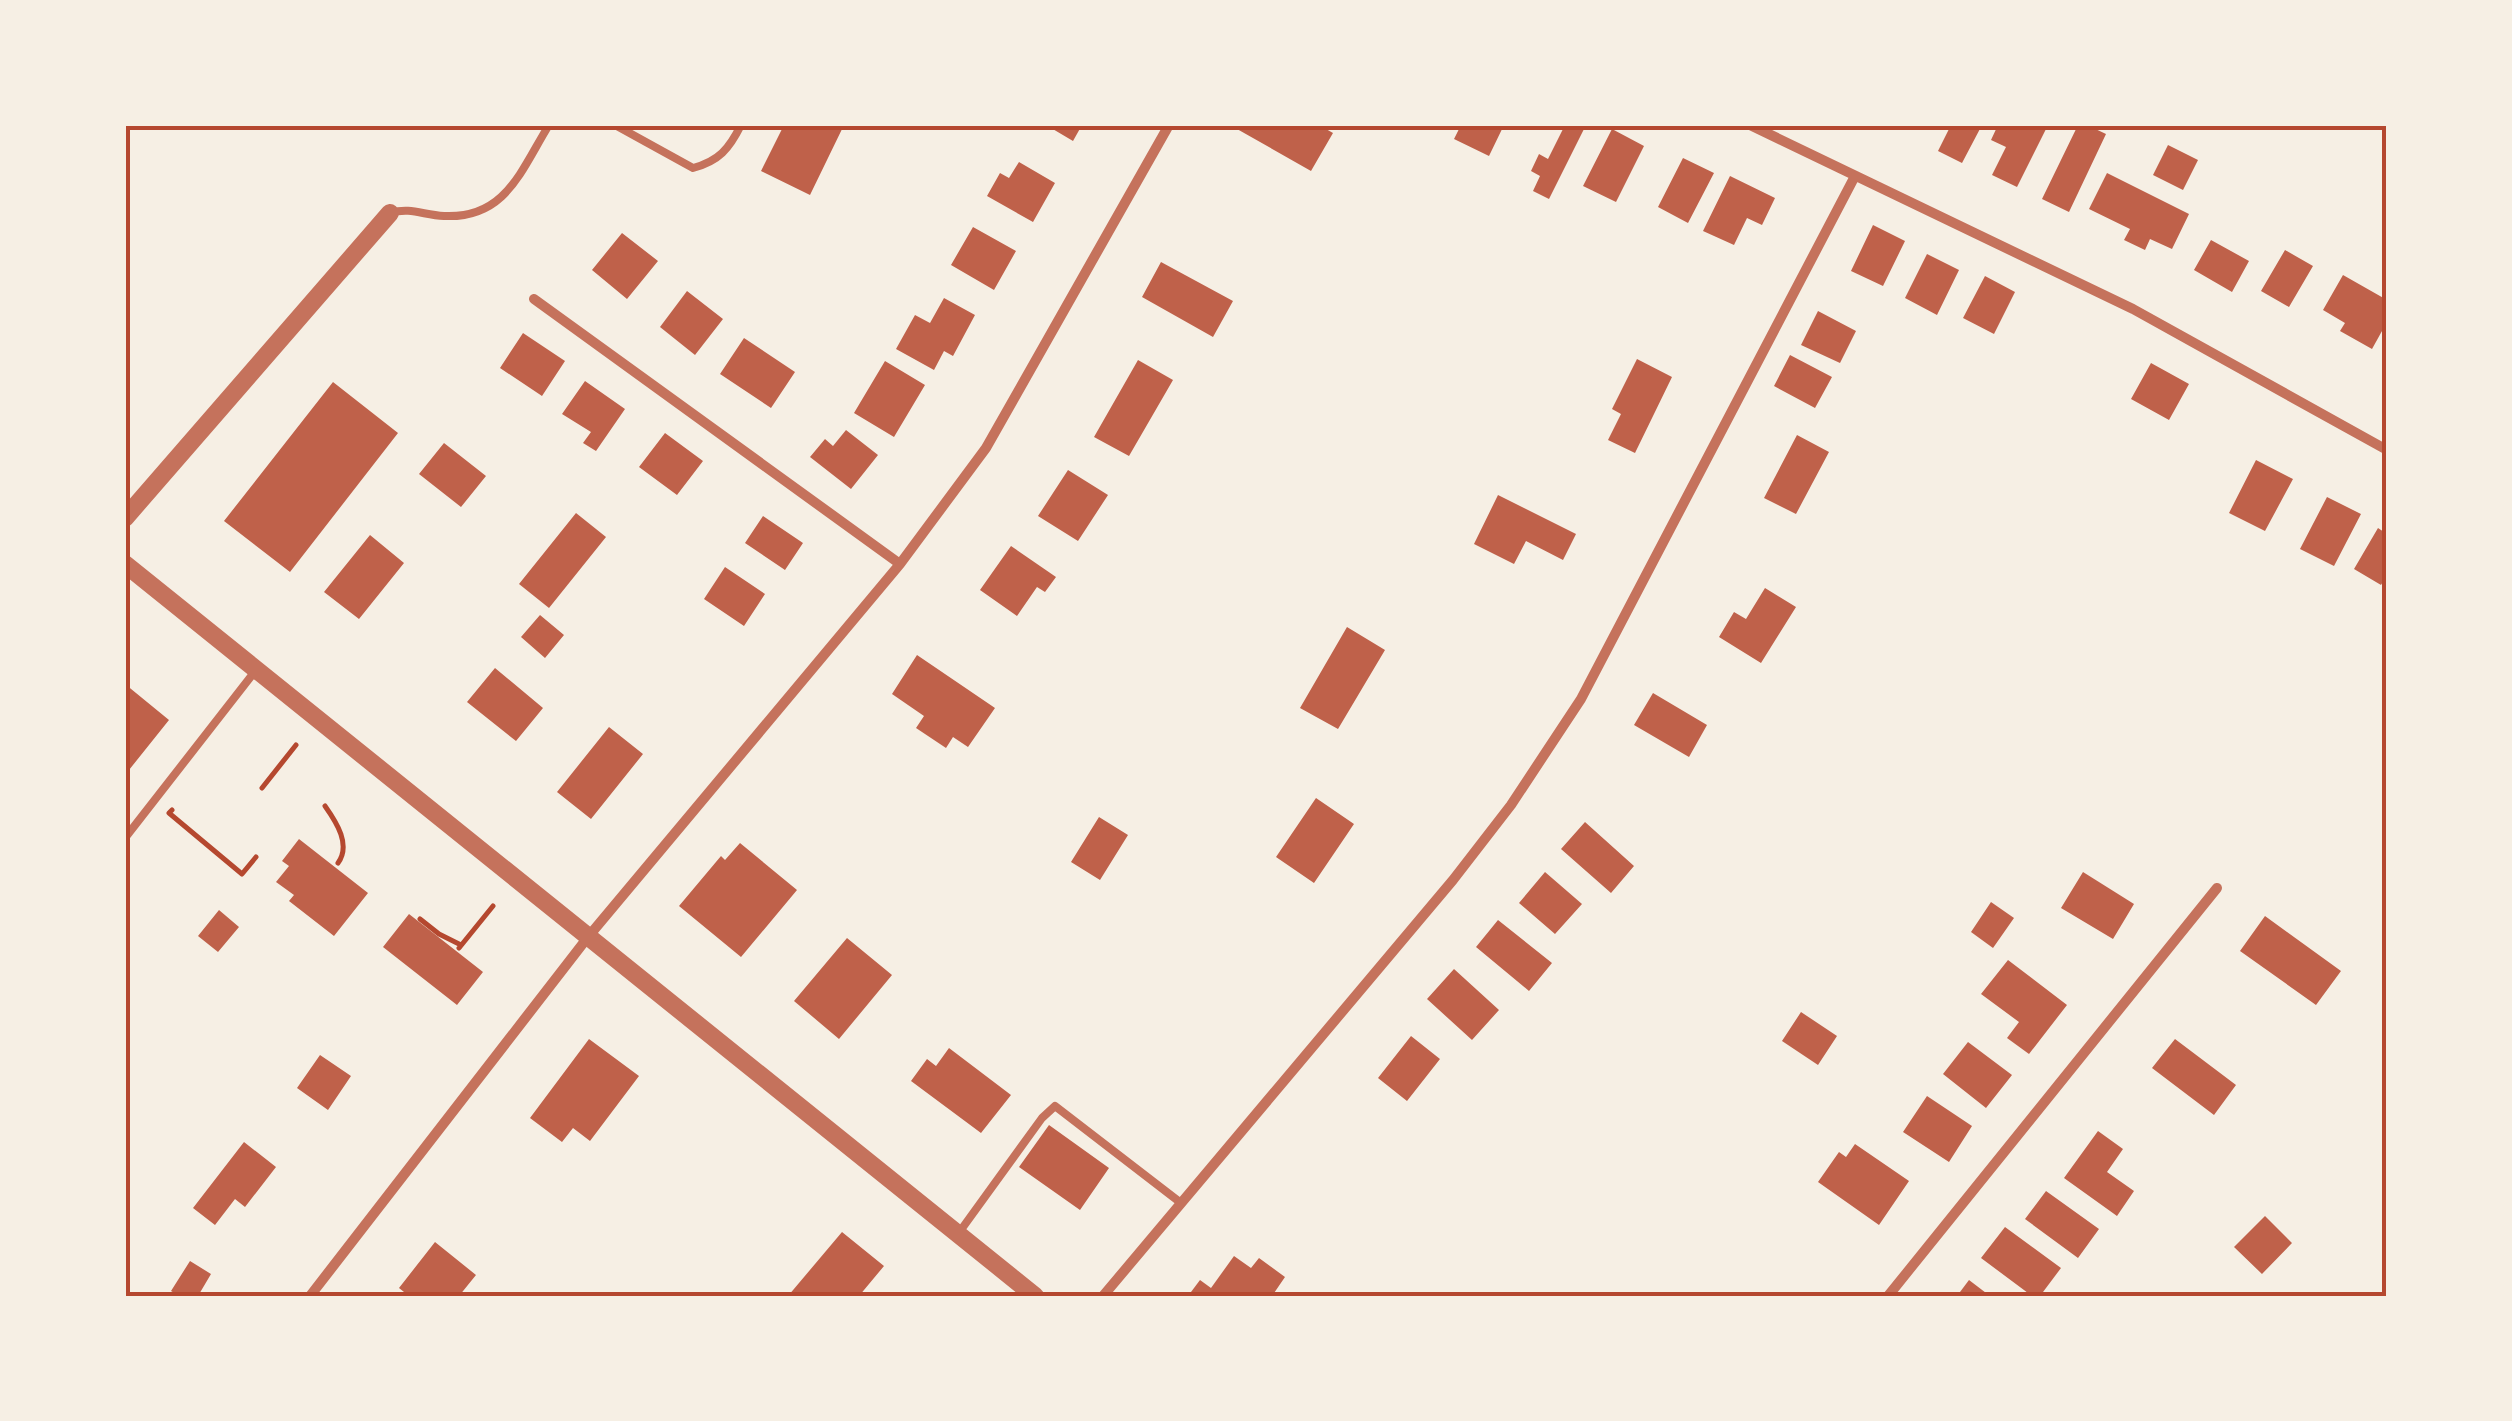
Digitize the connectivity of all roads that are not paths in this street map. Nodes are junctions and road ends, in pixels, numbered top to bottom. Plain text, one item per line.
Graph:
1 (549, 125) edge
2 (615, 125) edge
3 (741, 125) edge
4 (1169, 125) edge
5 (1750, 125) edge
6 (1854, 176) junction
7 (390, 213) joint
8 (534, 299) dead end
9 (2387, 450) edge
10 (125, 518) edge
11 (125, 564) edge
12 (900, 564) junction
13 (256, 670) junction
14 (125, 838) edge
15 (2217, 888) dead end
16 (588, 937) junction
17 (1181, 1204) junction
18 (958, 1234) junction
19 (310, 1296) edge
20 (1036, 1296) edge
21 (1103, 1296) edge
22 (1888, 1296) edge

1 - 7 lane
2 - 3 lane
4 - 12 street
5 - 6 street
6 - 9 street
6 - 17 street
7 - 10 street
8 - 12 street
11 - 13 street
12 - 16 street
13 - 14 lane
13 - 16 street
15 - 22 street
16 - 18 street
16 - 19 street
17 - 18 lane
17 - 21 street
18 - 20 street

